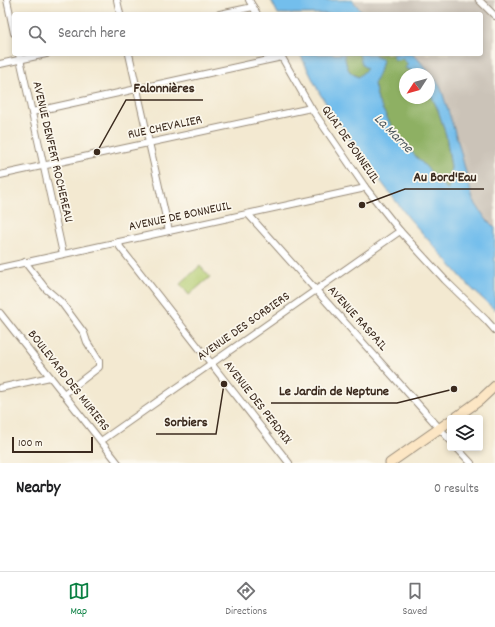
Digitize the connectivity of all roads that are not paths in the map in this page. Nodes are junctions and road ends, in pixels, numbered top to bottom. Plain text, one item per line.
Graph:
1 (7, 0) edge
2 (117, 0) edge
3 (249, 0) edge
4 (479, 0) edge
5 (253, 7) junction
6 (120, 12) edge
7 (229, 12) edge
8 (256, 12) edge
9 (495, 16) edge
10 (12, 24) edge
11 (129, 56) edge
12 (281, 56) edge
13 (19, 57) edge
14 (0, 64) edge
15 (137, 89) junction
16 (311, 108) junction
17 (32, 112) junction
18 (149, 143) junction
19 (44, 166) junction
20 (0, 175) edge
21 (365, 187) junction
22 (248, 214) junction
23 (169, 231) junction
24 (400, 231) junction
25 (119, 242) junction
26 (63, 254) junction
27 (25, 262) junction
28 (0, 268) edge
29 (316, 290) junction
30 (0, 313) edge
31 (495, 330) edge
32 (212, 363) junction
33 (50, 377) junction
34 (495, 386) edge
35 (0, 388) edge
36 (64, 394) junction
37 (459, 415) edge
38 (447, 423) edge
39 (440, 428) junction
40 (447, 436) edge
41 (101, 441) junction
42 (460, 451) edge
43 (116, 462) edge
44 (289, 463) edge
45 (390, 463) edge
46 (471, 463) edge

1 - 10 street
2 - 6 street
3 - 5 street
4 - 9 street
5 - 7 street
5 - 8 street
11 - 15 street
12 - 15 street
12 - 16 street, QUAI DE BONNEUIL
13 - 14 street
13 - 17 street, AVENUE DENFERT ROCHEREAU
15 - 17 street
15 - 18 street
16 - 18 street, RUE CHEVALIER
16 - 21 street, QUAI DE BONNEUIL
17 - 19 street, AVENUE DENFERT ROCHEREAU
18 - 19 street, RUE CHEVALIER
18 - 23 street
19 - 20 street, RUE CHEVALIER
19 - 26 street, AVENUE DENFERT ROCHEREAU
21 - 22 street, AVENUE DE BONNEUIL
21 - 24 street, QUAI DE BONNEUIL
22 - 23 street, AVENUE DE BONNEUIL
22 - 29 street, AVENUE RASPAIL
23 - 25 street, AVENUE DE BONNEUIL
24 - 29 street, AVENUE DES SORBIERS
24 - 31 street, QUAI DE BONNEUIL
25 - 26 street, AVENUE DE BONNEUIL
25 - 32 street, AVENUE DES PERDRIX
26 - 27 street, AVENUE DE BONNEUIL
27 - 28 street, AVENUE DE BONNEUIL
27 - 36 street
29 - 32 street, AVENUE DES SORBIERS
29 - 39 street, AVENUE RASPAIL
30 - 33 street, BOULEVARD DES MURIERS
32 - 41 street, AVENUE DES SORBIERS
32 - 44 street, AVENUE DES PERDRIX
33 - 35 street
33 - 36 street, BOULEVARD DES MURIERS
34 - 37 main road
36 - 41 street, BOULEVARD DES MURIERS
38 - 39 main road
39 - 40 street, AVENUE RASPAIL
39 - 45 main road
41 - 43 street, BOULEVARD DES MURIERS
42 - 46 street

